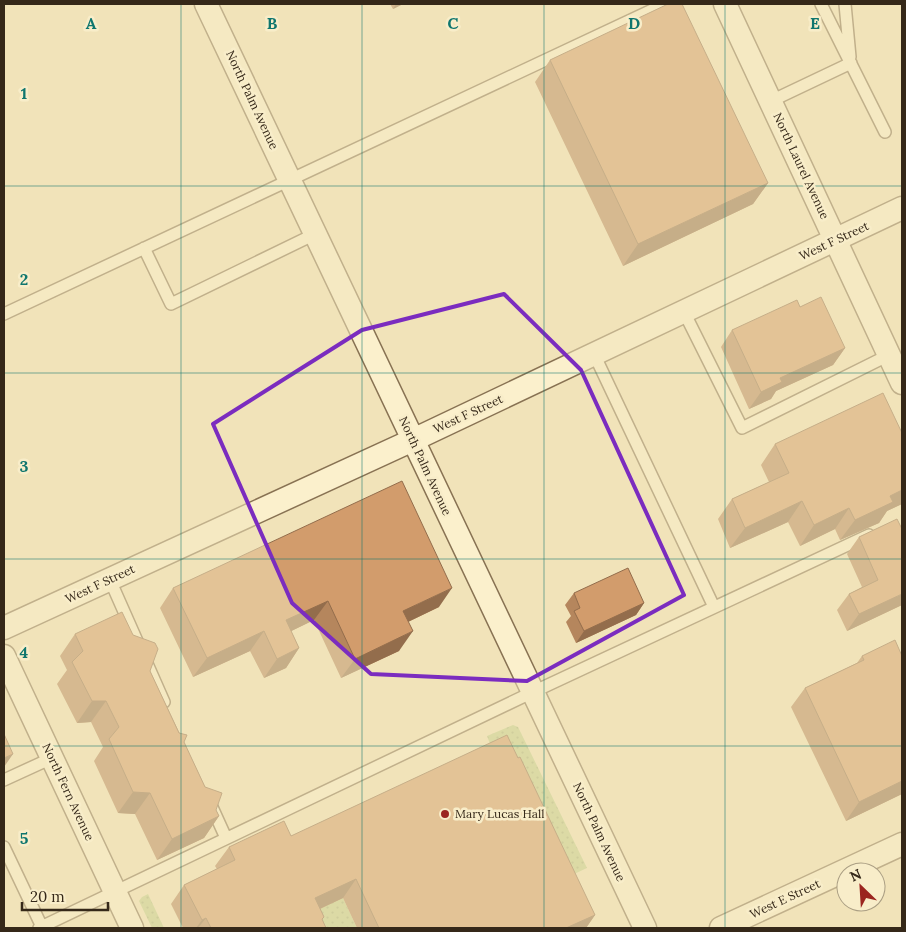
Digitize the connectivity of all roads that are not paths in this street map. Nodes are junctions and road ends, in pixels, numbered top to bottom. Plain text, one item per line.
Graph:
1 (206, 4) edge
2 (665, 4) edge
3 (725, 4) edge
4 (821, 4) edge
5 (844, 4) edge
6 (851, 64) junction
7 (771, 101) junction
8 (884, 132) dead end
9 (289, 179) junction
10 (902, 208) edge
11 (315, 234) junction
12 (835, 240) junction
13 (144, 248) junction
14 (684, 312) junction
15 (4, 314) edge
16 (594, 354) junction
17 (889, 355) junction
18 (902, 383) edge
19 (413, 440) junction
20 (875, 532) edge
21 (110, 580) junction
22 (714, 608) junction
23 (4, 628) edge
24 (4, 656) edge
25 (533, 692) junction
26 (170, 715) edge
27 (52, 758) junction
28 (4, 780) edge
29 (206, 794) edge
30 (226, 838) junction
31 (902, 844) edge
32 (4, 847) edge
33 (114, 891) junction
34 (40, 927) edge
35 (132, 928) edge
36 (645, 928) edge
37 (721, 928) edge

1 - 9 street, North Palm Avenue
2 - 9 lane
3 - 7 street, North Laurel Avenue
4 - 6 lane
5 - 6 lane
6 - 7 lane
6 - 8 lane
7 - 12 street, North Laurel Avenue
9 - 11 street, North Palm Avenue
9 - 13 lane
10 - 12 street, West F Street
11 - 13 lane
11 - 19 street, North Palm Avenue
12 - 14 street, West F Street
12 - 17 street, North Laurel Avenue
13 - 15 lane
14 - 16 street, West F Street
14 - 17 lane
16 - 19 street, West F Street
16 - 22 lane
17 - 18 street, North Laurel Avenue
19 - 21 street, West F Street
19 - 25 street, North Palm Avenue
20 - 22 lane
21 - 23 street, West F Street
21 - 26 lane
22 - 25 lane
24 - 27 street, North Fern Avenue
25 - 30 lane
25 - 36 street, North Palm Avenue
27 - 28 lane
27 - 33 street, North Fern Avenue
29 - 30 lane
30 - 33 lane
31 - 37 street, West E Street
32 - 34 lane
33 - 34 lane
33 - 35 street, North Fern Avenue

